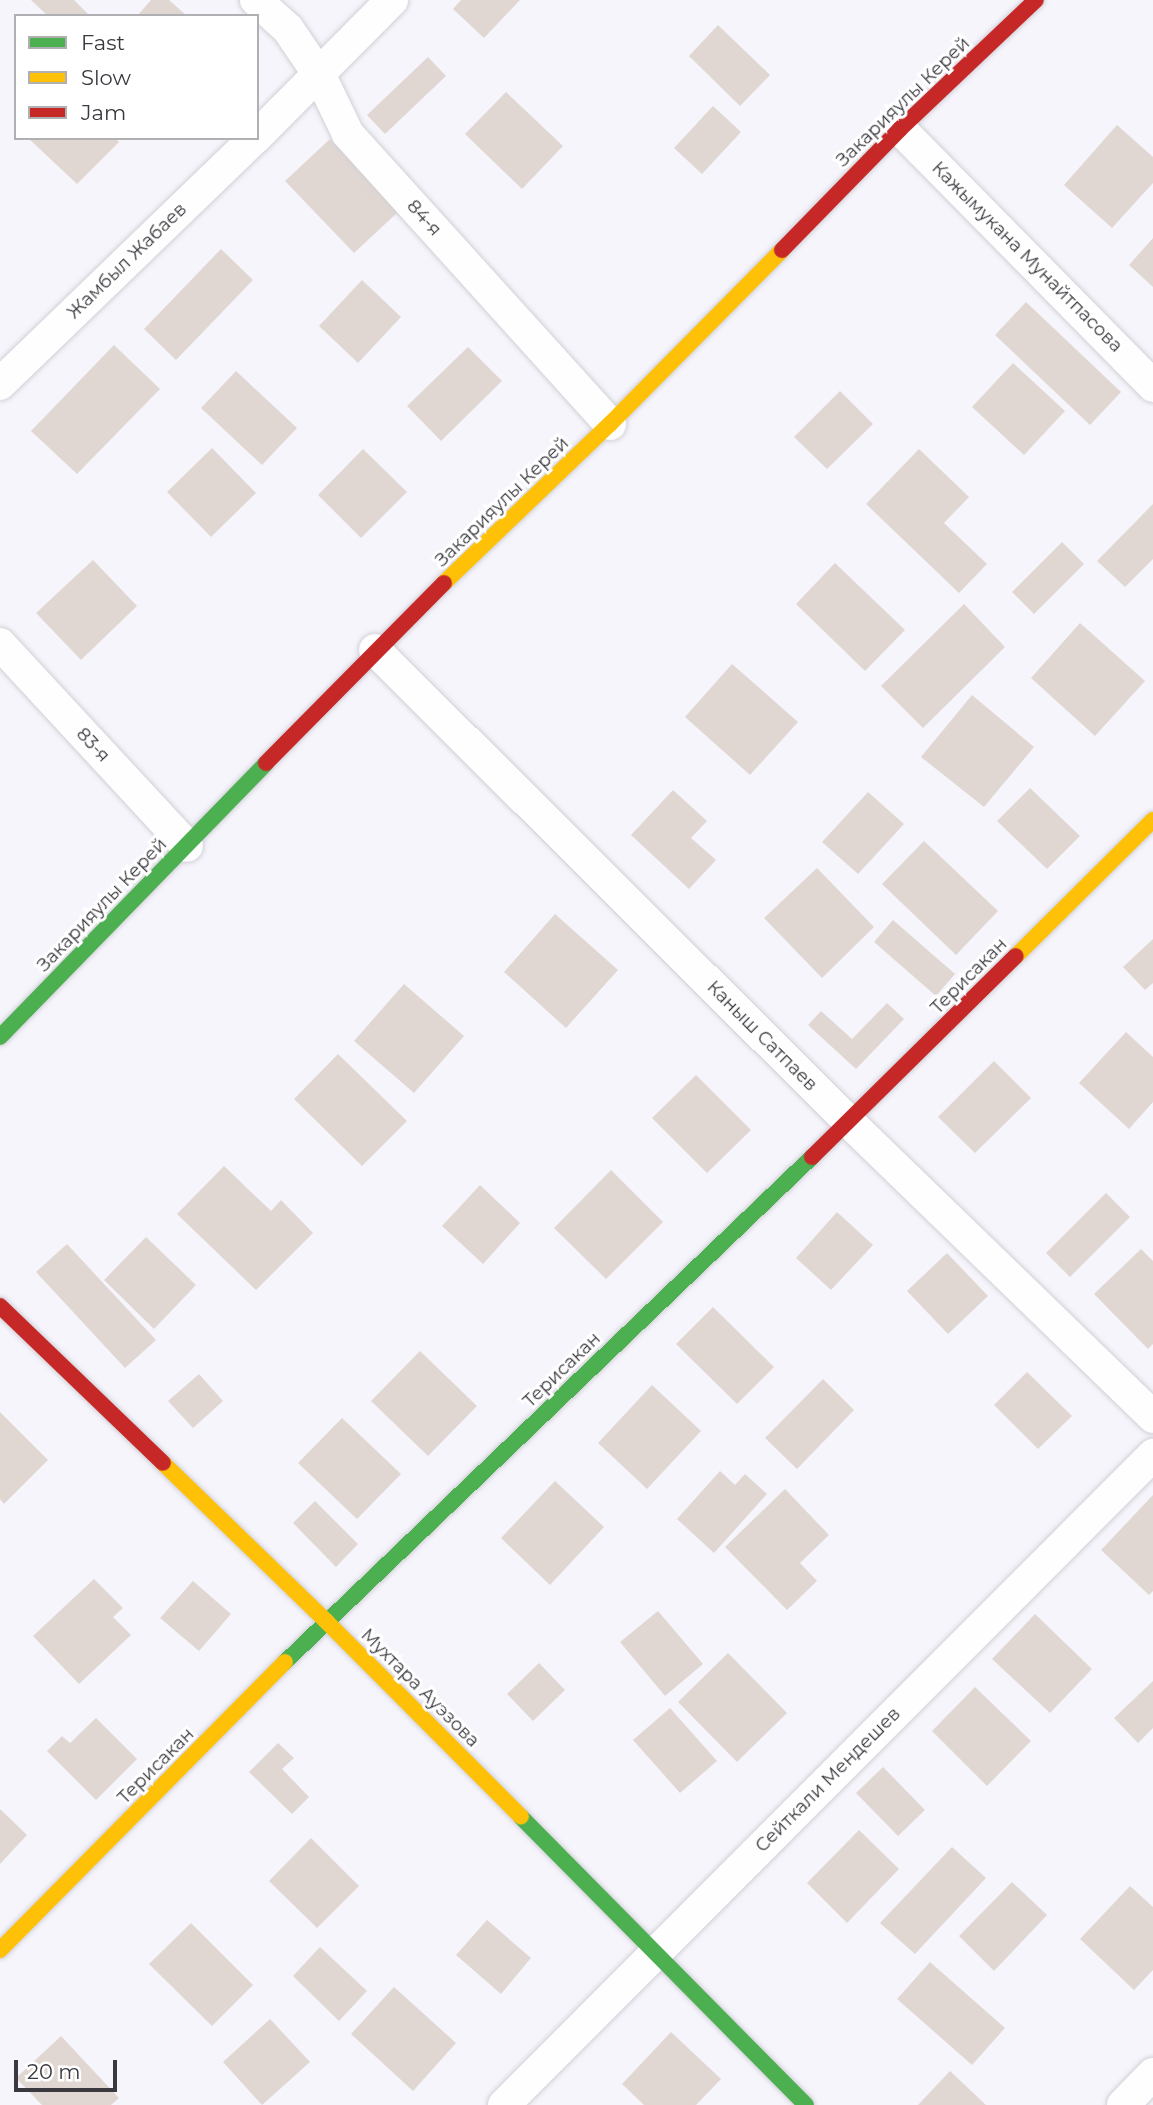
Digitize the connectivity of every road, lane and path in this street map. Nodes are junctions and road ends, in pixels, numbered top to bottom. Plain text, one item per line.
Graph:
1 (256, 0) edge
2 (392, 0) edge
3 (1036, 0) edge
4 (320, 76) junction
5 (900, 129) junction
6 (259, 134) edge
7 (253, 140) edge
8 (0, 383) edge
9 (1153, 386) edge
10 (610, 424) junction
11 (0, 644) edge
12 (375, 650) junction
13 (1153, 820) edge
14 (187, 846) junction
15 (0, 1037) edge
16 (849, 1122) junction
17 (0, 1306) edge
18 (1153, 1417) edge
19 (1153, 1455) edge
20 (326, 1621) junction
21 (0, 1950) edge
22 (655, 1954) junction
23 (1153, 2074) edge
24 (504, 2105) edge
25 (806, 2105) edge
26 (1123, 2105) edge

1 - 4 street, 84-я
2 - 4 street, Жамбыл Жабаев
3 - 5 main road, Закарияулы Керей
4 - 6 street, Жамбыл Жабаев
4 - 10 street, 84-я
5 - 9 street, Кажымукана Мунайтпасова
5 - 10 main road, Закарияулы Керей
7 - 8 street, Жамбыл Жабаев
10 - 12 main road, Закарияулы Керей
11 - 14 street, 83-я
12 - 14 main road, Закарияулы Керей
12 - 16 street, Каныш Сатпаев
13 - 16 main road, Терисакан
14 - 15 main road, Закарияулы Керей
16 - 18 street, Каныш Сатпаев
16 - 20 main road, Терисакан
17 - 20 main road, Мухтара Ауэзова
19 - 22 street, Сейткали Мендешев
20 - 21 main road, Терисакан
20 - 22 main road, Мухтара Ауэзова
22 - 24 street, Сейткали Мендешев
22 - 25 main road, Мухтара Ауэзова
23 - 26 street

